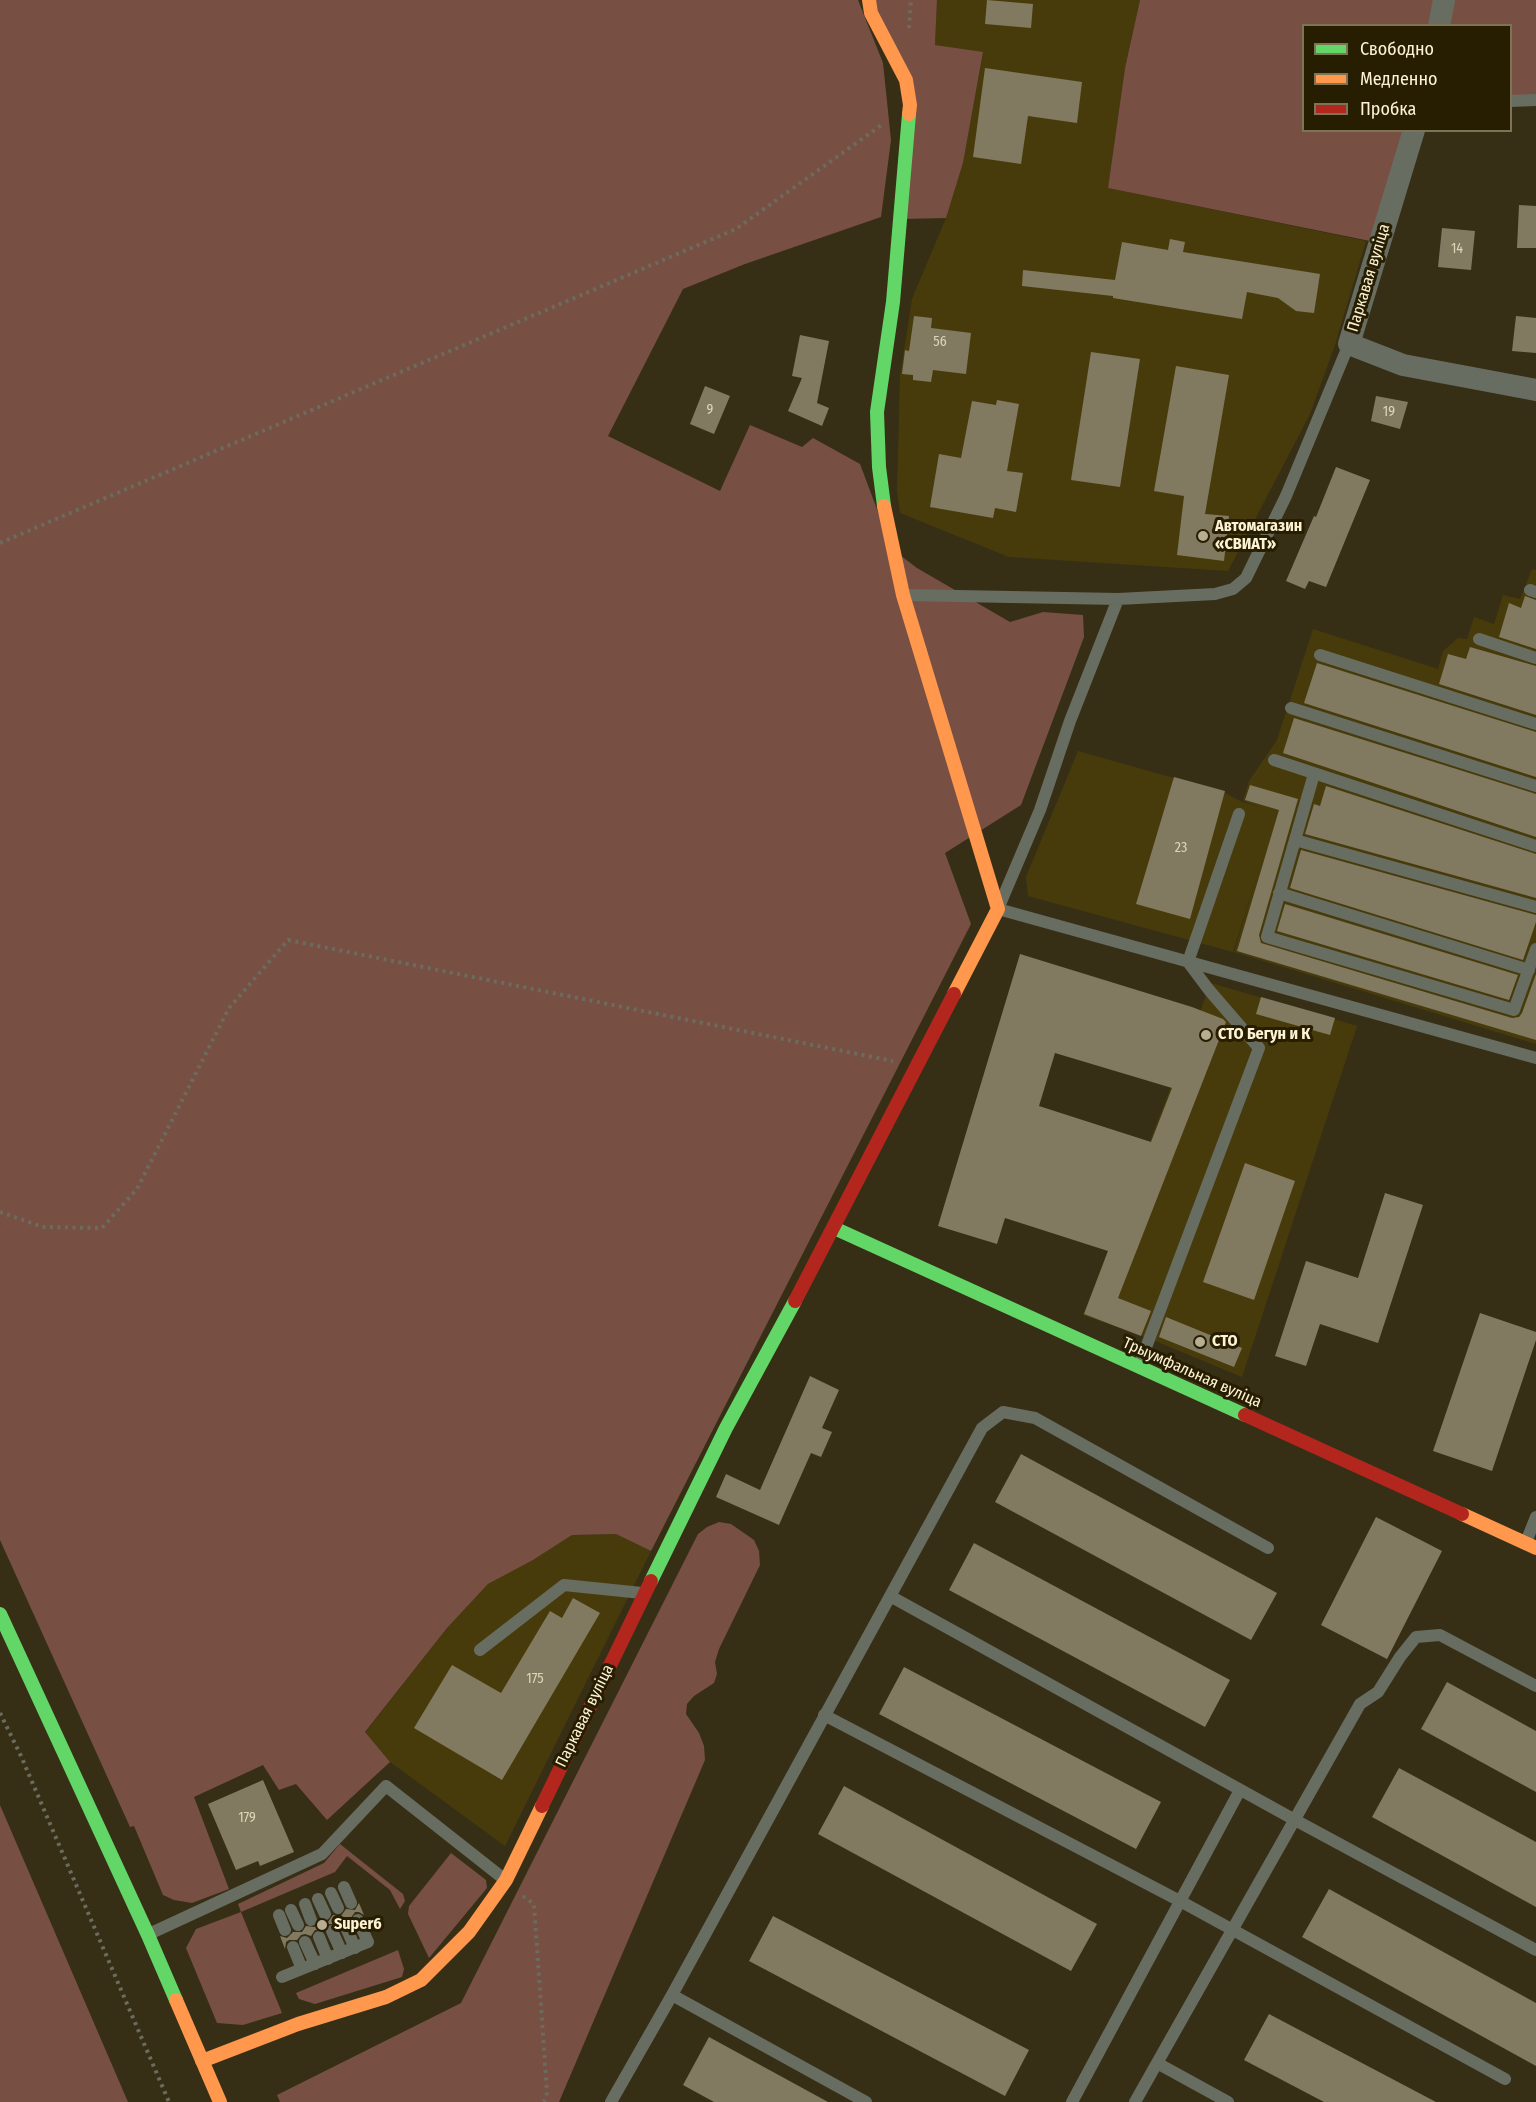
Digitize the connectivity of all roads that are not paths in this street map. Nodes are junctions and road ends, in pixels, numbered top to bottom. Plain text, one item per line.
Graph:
1 (869, 0) edge
2 (1444, 0) edge
3 (1439, 24) edge
4 (1536, 100) edge
5 (1512, 101) edge
6 (1413, 132) edge
7 (1349, 344) junction
8 (1536, 390) edge
9 (903, 595) junction
10 (1118, 599) junction
11 (1479, 639) dead end
12 (1320, 655) dead end
13 (1536, 658) edge
14 (1291, 708) dead end
15 (1536, 724) edge
16 (1274, 760) dead end
17 (1314, 774) junction
18 (1536, 786) edge
19 (1239, 814) dead end
20 (1295, 840) junction
21 (1536, 846) edge
22 (1279, 893) junction
23 (1536, 907) edge
24 (998, 909) junction
25 (1536, 949) edge
26 (1188, 962) junction
27 (1529, 970) junction
28 (1536, 1058) edge
29 (834, 1228) junction
30 (1138, 1367) junction
31 (1536, 1517) edge
32 (1531, 1546) edge
33 (1268, 1548) dead end
34 (645, 1593) junction
35 (890, 1596) junction
36 (0, 1614) edge
37 (480, 1650) dead end
38 (1536, 1686) edge
39 (824, 1715) junction
40 (1240, 1790) junction
41 (1295, 1820) junction
42 (506, 1880) junction
43 (344, 1887) dead end
44 (332, 1893) dead end
45 (318, 1899) dead end
46 (1180, 1901) junction
47 (351, 1903) dead end
48 (305, 1904) dead end
49 (338, 1908) dead end
50 (291, 1910) dead end
51 (325, 1914) dead end
52 (279, 1915) dead end
53 (311, 1920) dead end
54 (358, 1920) dead end
55 (298, 1925) dead end
56 (345, 1925) dead end
57 (285, 1930) dead end
58 (1233, 1930) junction
59 (332, 1931) dead end
60 (148, 1935) junction
61 (319, 1937) dead end
62 (305, 1942) dead end
63 (293, 1947) dead end
64 (355, 1948) junction
65 (1536, 1950) edge
66 (342, 1953) junction
67 (328, 1959) junction
68 (315, 1964) junction
69 (302, 1969) junction
70 (282, 1977) dead end
71 (672, 1995) junction
72 (202, 2061) junction
73 (1157, 2063) junction
74 (1505, 2079) dead end
75 (616, 2100) edge
76 (220, 2102) edge
77 (866, 2102) edge
78 (1072, 2102) edge
79 (1136, 2102) edge
80 (1228, 2102) edge

1 - 9 street
2 - 3 street
4 - 5 lane
6 - 7 street, Паркавая вуліца
7 - 8 street, Паркавая вуліца
7 - 10 lane
9 - 10 lane
9 - 24 street
10 - 24 lane
11 - 13 lane
12 - 15 lane
14 - 18 lane
16 - 17 lane
17 - 20 lane
17 - 21 lane
19 - 26 lane
20 - 22 lane
20 - 23 lane
22 - 27 lane
22 - 27 lane
24 - 26 lane
24 - 29 street, Паркавая вуліца
25 - 27 lane
26 - 28 lane
26 - 30 lane
29 - 30 street, Трыумфальная вуліца
29 - 34 street, Паркавая вуліца
30 - 32 street, Трыумфальная вуліца
31 - 32 lane
33 - 35 lane
34 - 37 lane
34 - 42 street, Паркавая вуліца
35 - 39 lane
35 - 40 lane
36 - 60 street
38 - 41 lane
39 - 46 lane
39 - 71 lane
40 - 41 lane
40 - 46 lane
41 - 58 lane
41 - 65 lane
42 - 60 lane
42 - 72 street, Паркавая вуліца
43 - 47 lane
44 - 49 lane
45 - 51 lane
46 - 58 lane
46 - 78 lane
48 - 53 lane
50 - 55 lane
52 - 57 lane
54 - 64 lane
56 - 64 lane
58 - 73 lane
58 - 74 lane
59 - 66 lane
60 - 72 street
61 - 67 lane
62 - 68 lane
63 - 69 lane
64 - 66 lane
66 - 67 lane
67 - 68 lane
68 - 69 lane
69 - 70 lane
71 - 75 lane
71 - 77 lane
72 - 76 street
73 - 79 lane
73 - 80 lane

